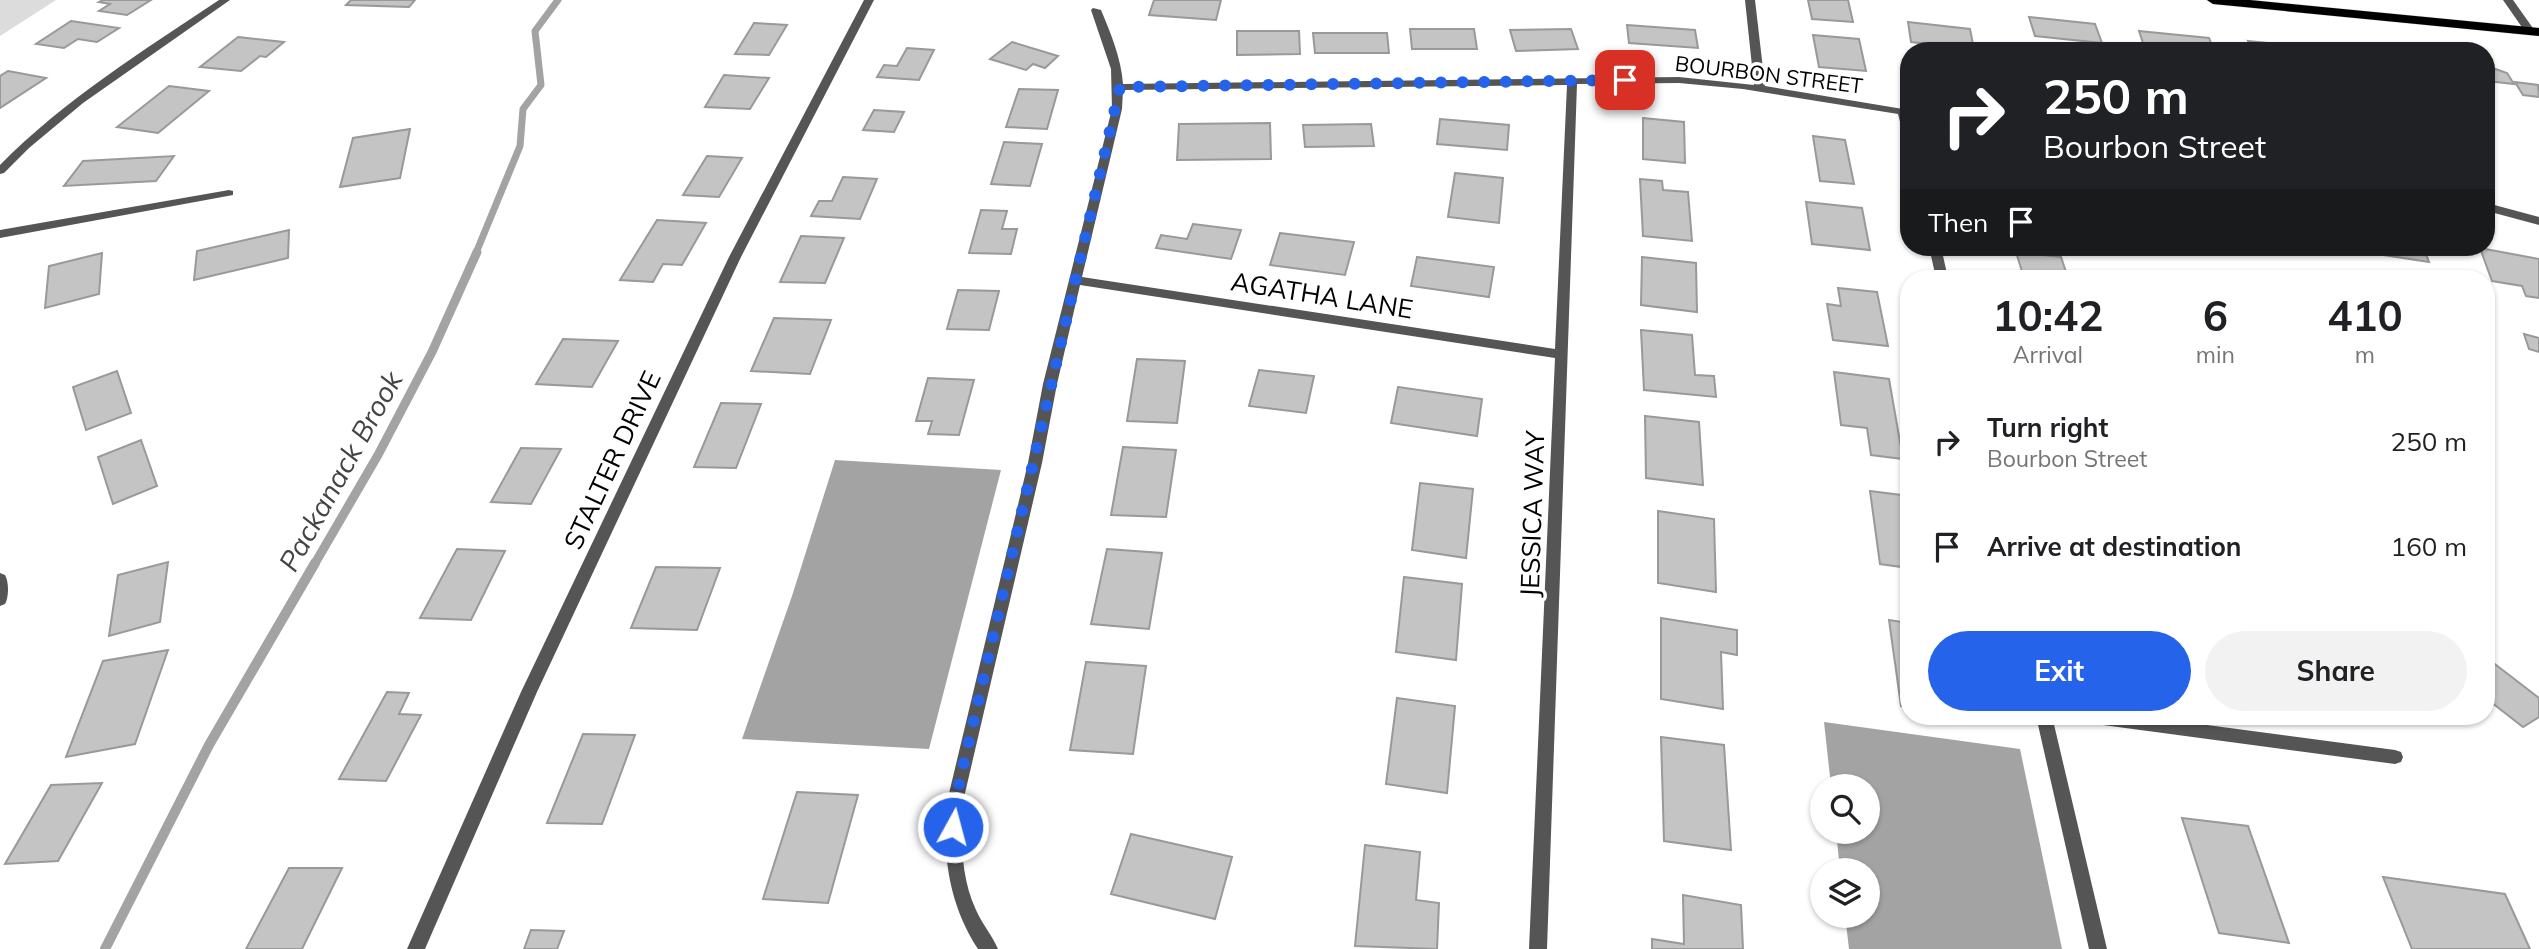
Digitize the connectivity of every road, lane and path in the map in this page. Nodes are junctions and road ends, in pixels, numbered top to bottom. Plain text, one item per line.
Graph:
1 (225, 0) edge
2 (869, 0) edge
3 (1750, 0) edge
4 (2213, 0) edge
5 (2508, 0) edge
6 (1096, 10) dead end
7 (2535, 31) edge
8 (1572, 81) junction
9 (1120, 87) junction
10 (1760, 89) junction
11 (1900, 111) edge
12 (0, 171) edge
13 (229, 193) dead end
14 (2495, 209) edge
15 (2539, 221) edge
16 (0, 234) edge
17 (1075, 280) junction
18 (1563, 355) junction
19 (0, 579) edge
20 (0, 600) edge
21 (2046, 725) edge
22 (2155, 725) edge
23 (2395, 757) dead end
24 (415, 949) edge
25 (989, 949) edge
26 (1538, 949) edge
27 (2098, 949) edge

1 - 12 street
2 - 24 street, STALTER DRIVE
3 - 10 street
4 - 7 main road
5 - 7 street
6 - 9 street
8 - 9 street, BOURBON STREET
8 - 10 street, BOURBON STREET
8 - 18 street, JESSICA WAY
9 - 17 street
10 - 11 street, BOURBON STREET
13 - 16 street
14 - 15 street
17 - 18 street, AGATHA LANE
17 - 25 street
18 - 26 street, JESSICA WAY
19 - 20 street
21 - 27 street
22 - 23 street

